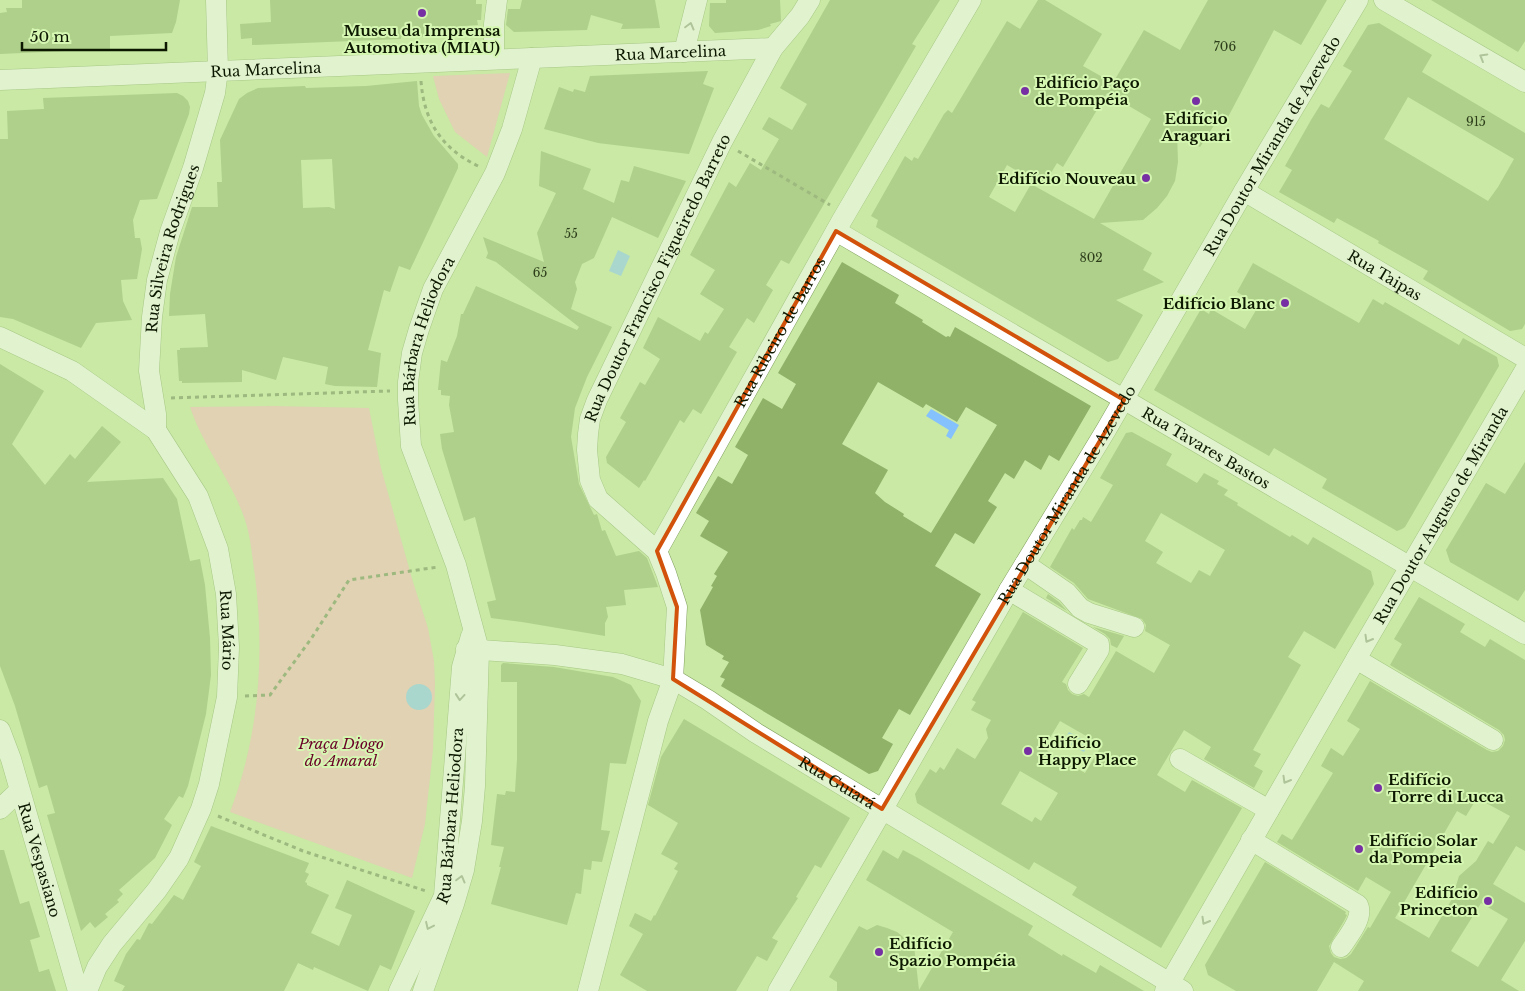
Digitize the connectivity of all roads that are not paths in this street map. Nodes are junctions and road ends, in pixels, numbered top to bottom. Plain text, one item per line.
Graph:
1 (216, 0) edge
2 (498, 0) edge
3 (697, 0) edge
4 (810, 0) edge
5 (971, 0) edge
6 (1358, 0) edge
7 (1384, 0) edge
8 (773, 48) junction
9 (684, 52) junction
10 (532, 58) junction
11 (494, 59) junction
12 (218, 70) junction
13 (0, 80) edge
14 (1525, 82) edge
15 (1244, 191) junction
16 (836, 231) junction
17 (0, 337) edge
18 (1525, 358) edge
19 (1525, 370) edge
20 (1124, 400) junction
21 (156, 430) junction
22 (657, 551) junction
23 (1025, 564) junction
24 (1410, 567) junction
25 (1009, 590) junction
26 (1134, 627) dead end
27 (1525, 634) edge
28 (472, 644) junction
29 (1356, 659) junction
30 (673, 679) junction
31 (1078, 684) dead end
32 (0, 730) edge
33 (1493, 740) dead end
34 (1180, 759) dead end
35 (19, 791) junction
36 (0, 809) edge
37 (882, 809) junction
38 (1269, 810) junction
39 (1251, 840) junction
40 (1341, 947) dead end
41 (1173, 988) edge
42 (78, 991) edge
43 (87, 991) edge
44 (399, 991) edge
45 (423, 991) edge
46 (588, 991) edge
47 (778, 991) edge

1 - 12 street, Rua Silveira Rodrigues
2 - 11 street
9 -> 3 street
4 - 8 street, Rua Doutor Francisco Figueiredo Barreto
5 - 16 street, Rua Ribeiro de Barros
6 - 15 street, Rua Doutor Miranda de Azevedo
14 -> 7 street
8 - 9 street, Rua Marcelina
8 - 22 street, Rua Doutor Francisco Figueiredo Barreto
9 - 10 street, Rua Marcelina
10 - 11 street, Rua Marcelina
10 - 28 street, Rua Bárbara Heliodora
11 - 12 street, Rua Marcelina
12 - 13 street, Rua Marcelina
12 - 21 street, Rua Silveira Rodrigues
15 - 18 street, Rua Taipas
15 - 20 street, Rua Doutor Miranda de Azevedo
16 - 20 street, Rua Tavares Bastos
16 - 22 street, Rua Ribeiro de Barros
17 - 21 street, Rua Mário
19 - 24 street, Rua Doutor Augusto de Miranda
20 - 23 street, Rua Doutor Miranda de Azevedo
20 - 24 street, Rua Tavares Bastos
21 - 43 street, Rua Mário
22 - 30 street
23 - 25 street, Rua Doutor Miranda de Azevedo
23 - 26 street
24 - 27 street, Rua Tavares Bastos
24 -> 29 street, Rua Doutor Augusto de Miranda
25 - 31 street
25 - 37 street, Rua Doutor Miranda de Azevedo
28 - 30 street, Rua Guiará
28 -> 44 street, Rua Bárbara Heliodora
45 -> 28 street, Rua Bárbara Heliodora
29 - 33 street
29 -> 38 street, Rua Doutor Augusto de Miranda
30 - 37 street, Rua Guiará
30 - 46 street
32 - 35 street, Rua Vespasiano
34 - 38 street
35 - 36 street
35 - 42 street, Rua Vespasiano
37 - 41 street, Rua Guiará
37 - 47 street, Rua Doutor Miranda de Azevedo
38 - 39 street, Rua Doutor Augusto de Miranda
39 - 40 street
39 -> 41 street, Rua Doutor Augusto de Miranda

